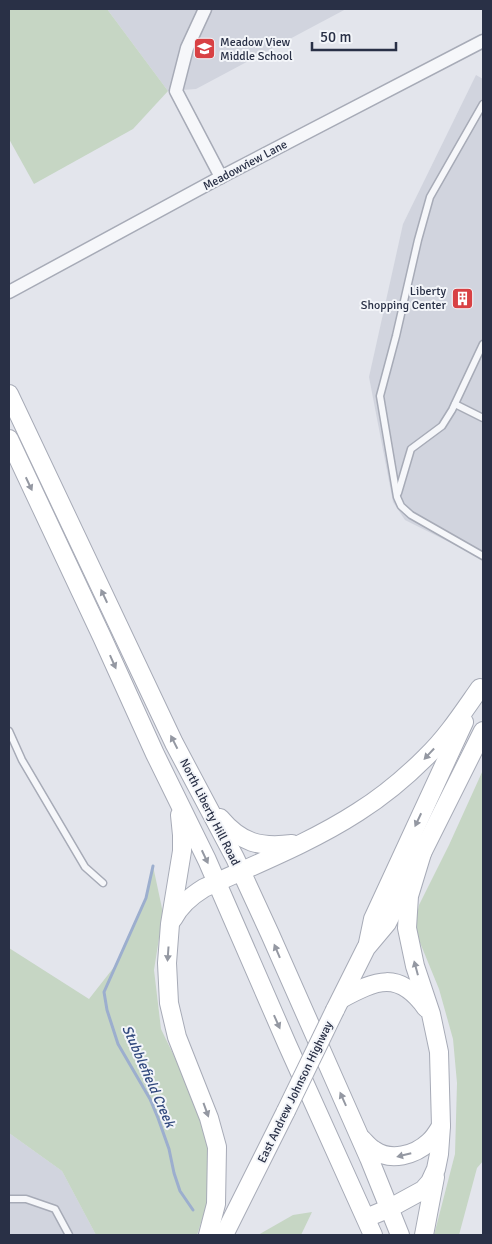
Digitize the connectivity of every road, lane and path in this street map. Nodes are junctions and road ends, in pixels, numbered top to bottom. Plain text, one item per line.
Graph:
1 (205, 9) edge
2 (483, 41) edge
3 (483, 104) edge
4 (222, 176) junction
5 (9, 292) edge
6 (483, 344) edge
7 (9, 394) edge
8 (455, 404) junction
9 (483, 418) edge
10 (9, 440) edge
11 (397, 497) junction
12 (483, 556) edge
13 (482, 684) edge
14 (9, 731) edge
15 (483, 731) edge
16 (204, 798) junction
17 (178, 802) junction
18 (307, 841) junction
19 (423, 850) junction
20 (240, 871) junction
21 (216, 882) junction
22 (103, 883) dead end
23 (170, 924) junction
24 (366, 948) junction
25 (338, 1004) junction
26 (431, 1014) junction
27 (442, 1126) junction
28 (358, 1134) junction
29 (436, 1169) junction
30 (9, 1200) edge
31 (390, 1208) junction
32 (366, 1218) junction
33 (69, 1235) edge
34 (208, 1235) edge
35 (224, 1235) edge
36 (373, 1235) edge
37 (400, 1235) edge
38 (424, 1235) edge

1 - 4 street
2 - 4 street, Meadowview Lane
3 - 11 lane
4 - 5 street, Meadowview Lane
6 - 8 lane
16 -> 7 main road, North Liberty Hill Road
8 - 9 lane
8 - 11 lane
10 -> 17 main road, North Liberty Hill Road
11 - 12 lane
13 -> 18 main road
13 -> 24 main road, East Andrew Johnson Highway
14 - 22 lane
15 - 19 main road, East Andrew Johnson Highway
16 - 18 main road
16 - 20 main road, North Liberty Hill Road
17 -> 21 main road, North Liberty Hill Road
17 - 23 main road
18 - 20 main road
19 - 24 main road, East Andrew Johnson Highway
26 -> 19 main road
20 - 21 main road
28 -> 20 main road, North Liberty Hill Road
21 - 23 main road
21 -> 32 main road, North Liberty Hill Road
23 -> 34 main road
24 - 25 main road, East Andrew Johnson Highway
25 - 26 main road
25 - 35 main road, East Andrew Johnson Highway, bridge
26 - 27 main road
27 -> 28 main road
27 - 29 main road
28 - 31 main road, North Liberty Hill Road
29 - 31 main road
29 - 38 main road
30 - 33 lane
31 - 32 main road
31 - 37 main road, North Liberty Hill Road
32 - 36 main road, North Liberty Hill Road

